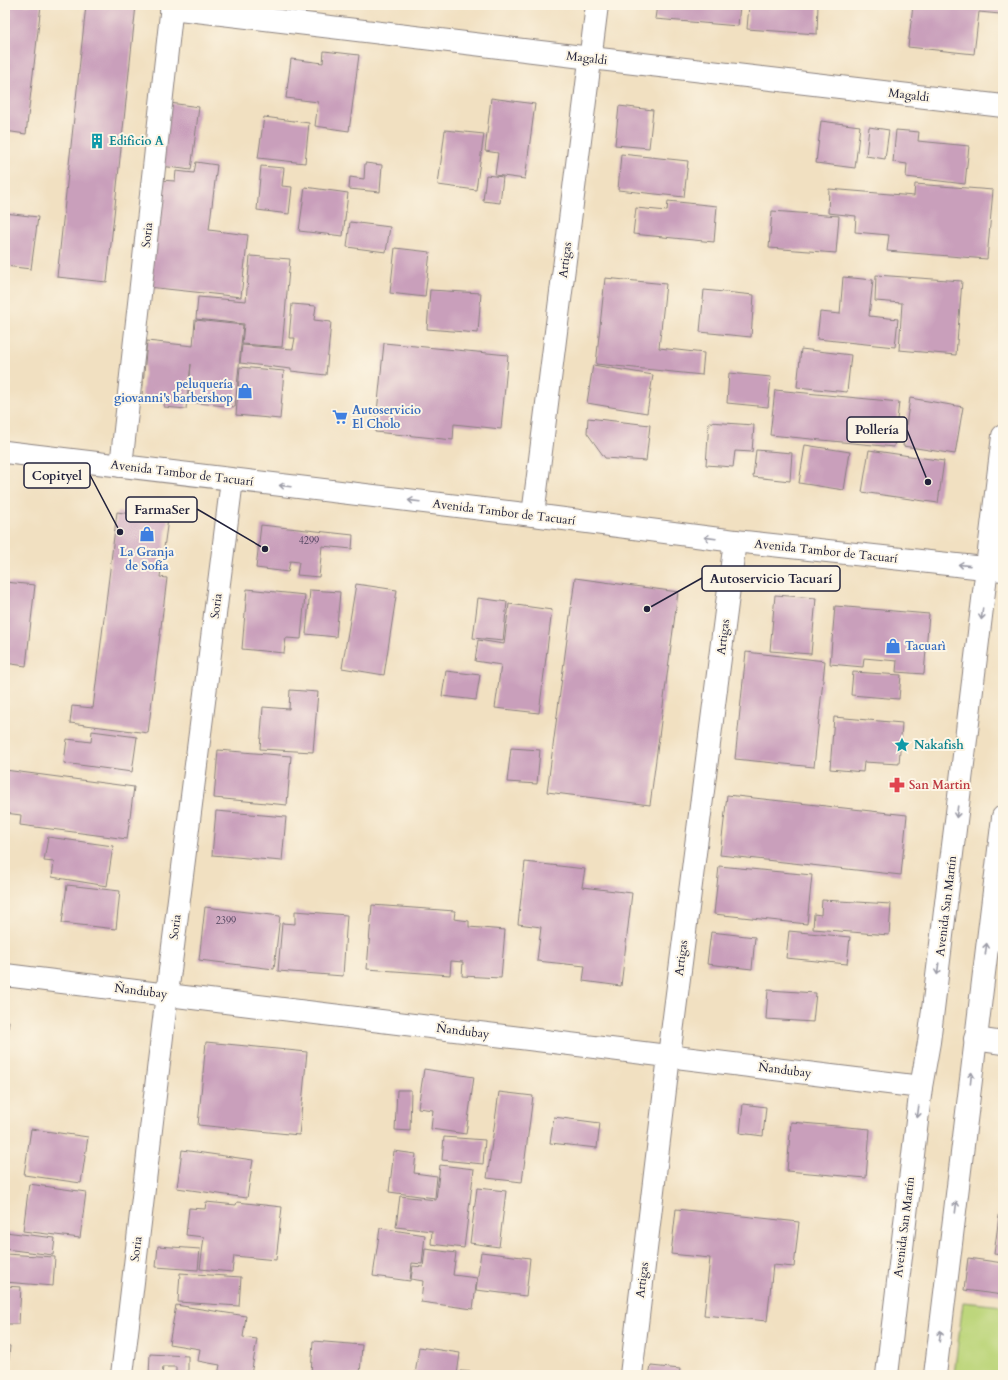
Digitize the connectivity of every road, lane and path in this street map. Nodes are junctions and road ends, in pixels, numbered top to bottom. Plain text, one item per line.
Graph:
1 (597, 5) edge
2 (172, 6) edge
3 (591, 58) junction
4 (1003, 106) edge
5 (1003, 436) edge
6 (5, 452) edge
7 (121, 466) junction
8 (232, 480) junction
9 (533, 515) junction
10 (735, 541) junction
11 (995, 569) edge
12 (1003, 817) edge
13 (5, 975) edge
14 (167, 994) junction
15 (975, 1039) junction
16 (1003, 1043) edge
17 (669, 1056) junction
18 (921, 1087) junction
19 (122, 1375) edge
20 (631, 1375) edge
21 (887, 1375) edge
22 (935, 1375) edge

1 - 3 street, Artigas
2 - 3 street, Magaldi
2 - 7 street, Soria
3 - 4 street, Magaldi
3 - 9 street, Artigas
5 - 11 street, Avenida San Martín
6 - 7 street, Avenida Tambor de Tacuarí
7 - 8 street, Avenida Tambor de Tacuarí
9 -> 8 street, Avenida Tambor de Tacuarí
8 - 14 street, Soria
10 -> 9 street, Avenida Tambor de Tacuarí
11 -> 10 street, Avenida Tambor de Tacuarí
10 - 17 street, Artigas
11 -> 18 street, Avenida San Martín
15 -> 12 street
13 - 14 street, Ñandubay
14 - 17 street, Ñandubay
14 - 19 street, Soria
15 - 16 street
22 -> 15 street
17 - 18 street, Ñandubay
17 - 20 street, Artigas
18 -> 21 street, Avenida San Martín

